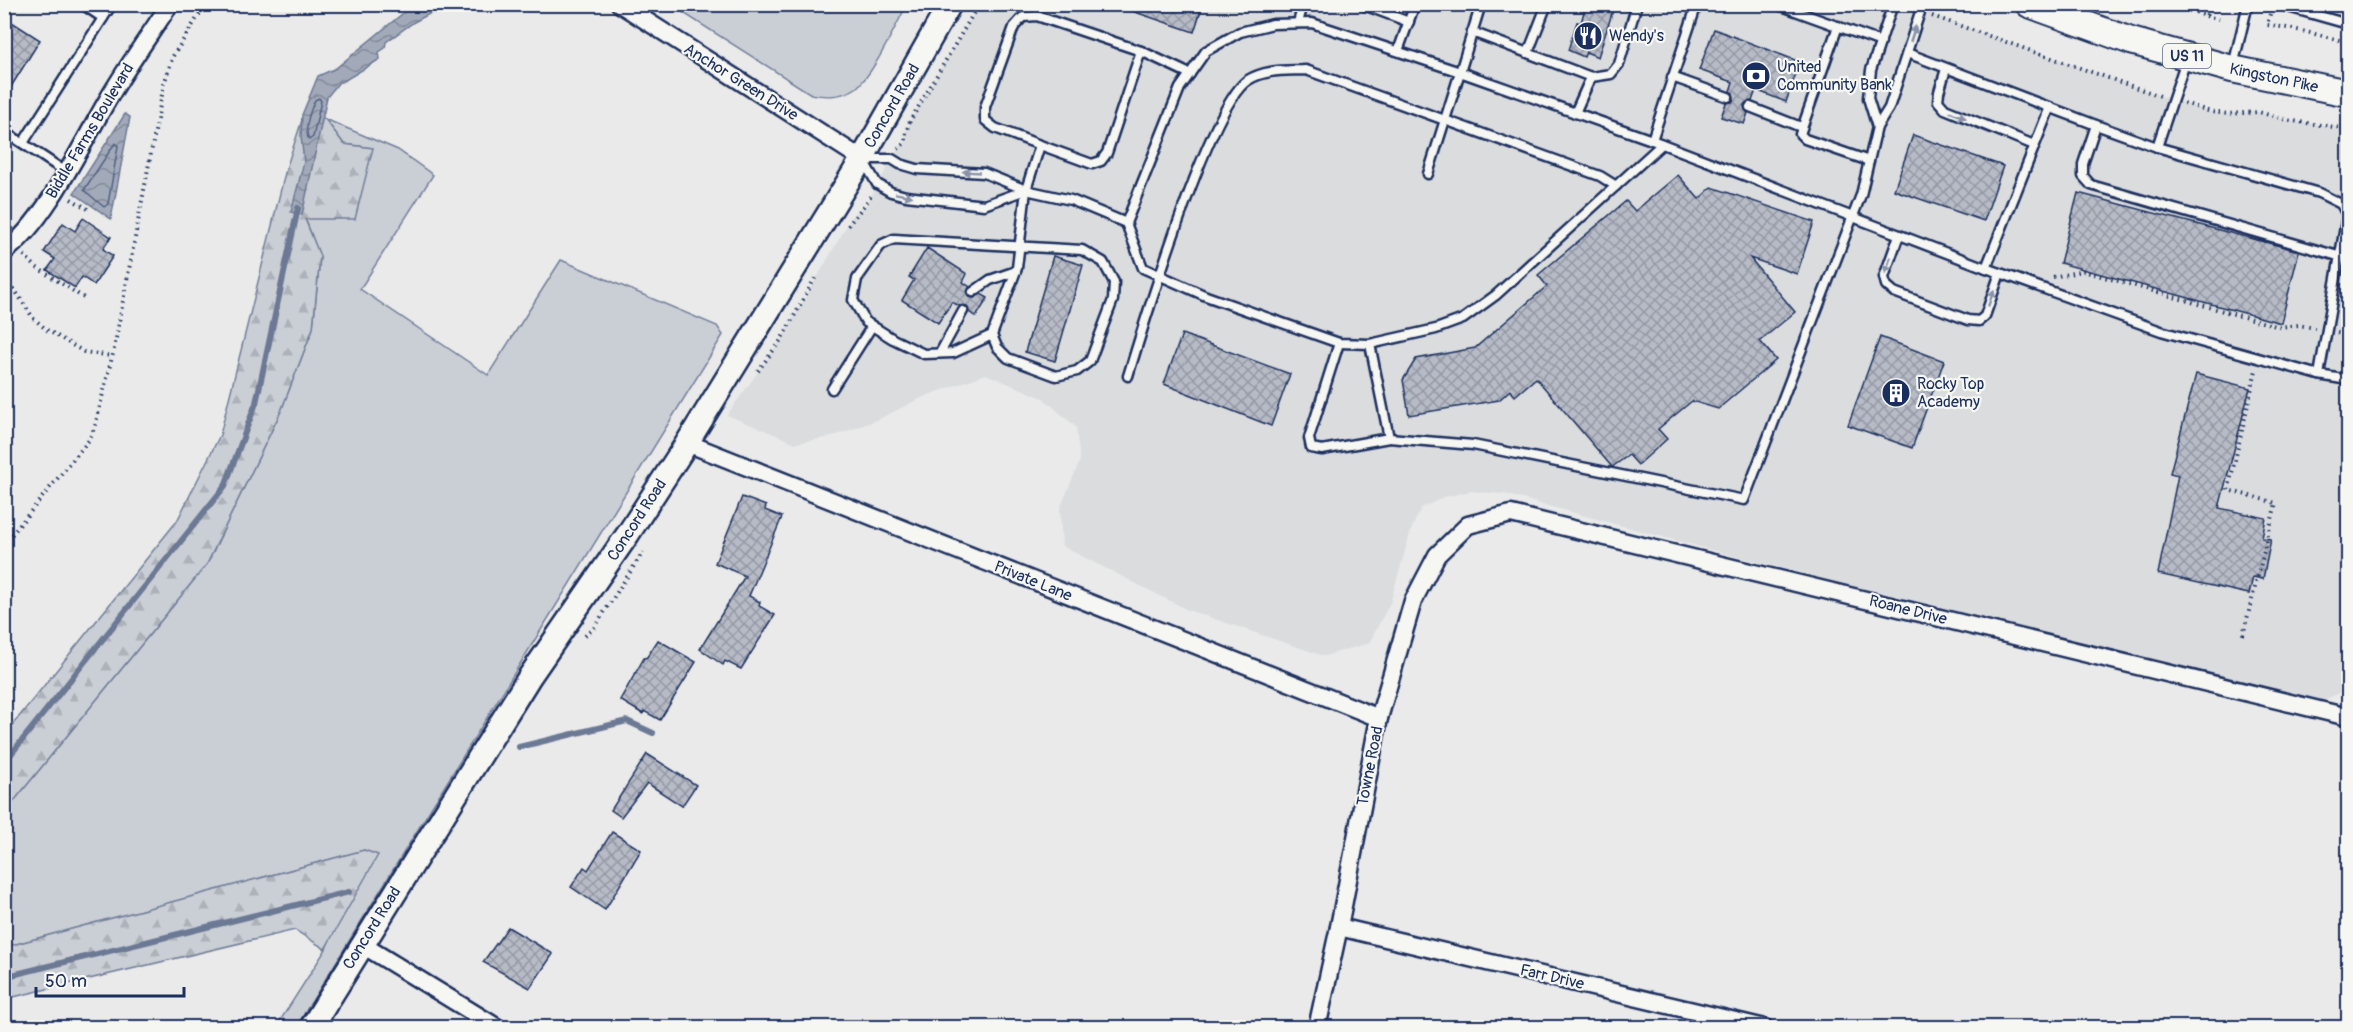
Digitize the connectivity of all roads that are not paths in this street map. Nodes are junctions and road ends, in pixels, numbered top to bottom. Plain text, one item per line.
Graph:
1 (82, 4) edge
2 (112, 4) edge
3 (170, 4) edge
4 (620, 4) edge
5 (950, 4) edge
6 (1303, 4) edge
7 (1361, 4) edge
8 (1415, 4) edge
9 (1481, 4) edge
10 (1547, 4) edge
11 (1637, 4) edge
12 (1697, 4) edge
13 (1776, 4) edge
14 (1893, 4) edge
15 (2029, 4) edge
16 (2248, 4) edge
17 (2275, 4) edge
18 (1919, 8) edge
19 (103, 18) junction
20 (1409, 22) junction
21 (1298, 23) junction
22 (2349, 24) edge
23 (1838, 27) junction
24 (1472, 32) junction
25 (1881, 42) junction
26 (1141, 51) junction
27 (1398, 51) junction
28 (1528, 53) junction
29 (1907, 53) junction
30 (2187, 56) junction
31 (1946, 69) junction
32 (2232, 69) junction
33 (1460, 72) junction
34 (1190, 74) junction
35 (1591, 77) junction
36 (1672, 77) junction
37 (2349, 93) edge
38 (1728, 98) dead end
39 (1750, 107) dead end
40 (2050, 107) junction
41 (1575, 113) junction
42 (1445, 120) junction
43 (2096, 125) junction
44 (1801, 127) junction
45 (1877, 127) junction
46 (4, 131) edge
47 (1652, 140) junction
48 (23, 143) junction
49 (1662, 144) junction
50 (1040, 145) junction
51 (2034, 145) junction
52 (2157, 147) junction
53 (862, 159) junction
54 (1869, 161) junction
55 (66, 172) junction
56 (1428, 174) dead end
57 (1616, 186) junction
58 (1026, 190) junction
59 (1852, 217) junction
60 (1126, 223) junction
61 (1899, 235) junction
62 (1020, 247) junction
63 (4, 252) edge
64 (2338, 256) junction
65 (1986, 268) junction
66 (1016, 272) junction
67 (2000, 273) junction
68 (1160, 276) junction
69 (973, 292) dead end
70 (963, 311) dead end
71 (872, 326) junction
72 (992, 335) junction
73 (1339, 343) junction
74 (1370, 344) junction
75 (940, 353) junction
76 (2319, 375) junction
77 (1128, 376) dead end
78 (2349, 380) edge
79 (832, 389) dead end
80 (1389, 438) junction
81 (687, 443) junction
82 (1468, 525) joint
83 (2349, 717) edge
84 (1379, 718) junction
85 (1339, 927) junction
86 (361, 944) junction
87 (310, 1028) edge
88 (498, 1028) edge
89 (1317, 1028) edge
90 (1765, 1028) edge

1 - 19 lane
2 - 19 lane
3 - 55 street, Biddle Farms Boulevard
4 - 53 street, Anchor Green Drive
5 - 53 street, Concord Road
6 - 21 lane
7 - 20 lane
8 - 20 lane
9 - 24 lane
10 - 28 lane
11 - 35 lane
12 - 36 lane
13 - 23 lane
14 - 25 lane
15 - 30 main road, Kingston Pike / US 11
16 - 32 lane
17 - 22 lane
29 -> 18 lane
19 - 48 lane
20 - 27 lane
21 - 27 lane
21 - 34 lane
23 - 25 lane
23 - 44 lane
24 - 28 lane
24 - 33 lane
25 - 45 lane
26 - 34 lane
26 - 50 lane
26 - 50 lane
27 - 33 lane
28 - 35 lane
29 - 31 lane
29 - 45 lane
30 - 32 main road, Kingston Pike / US 11
30 - 52 lane
31 - 40 lane
31 -> 51 lane
32 - 37 main road, Kingston Pike / US 11
33 - 41 lane
33 - 42 lane
34 - 60 lane
35 - 41 lane
36 - 38 lane
36 - 47 lane
39 - 44 lane
40 - 43 lane
40 - 51 lane
41 - 47 lane
42 - 56 lane
42 - 57 lane
42 - 68 lane
43 - 52 lane
43 - 64 lane
44 - 54 lane
45 - 54 lane
46 - 48 lane
47 - 49 lane
48 - 55 lane
49 - 57 lane
49 - 59 lane
50 - 58 lane
51 - 65 lane
52 - 64 lane
58 -> 53 lane
53 -> 58 lane
53 - 81 street, Concord Road
54 - 59 lane
55 - 63 street, Biddle Farms Boulevard
57 - 74 lane
58 - 60 lane
58 - 62 lane
59 - 61 lane
59 - 80 lane
60 - 68 lane
61 - 65 lane
61 -> 67 lane
62 - 66 lane
62 - 71 lane
62 - 72 lane
64 - 76 lane
65 - 67 lane
66 - 69 lane
66 - 72 lane
67 - 76 lane
68 - 73 lane
68 - 77 lane
70 - 75 lane
71 - 75 lane
71 - 79 lane
72 - 75 lane
73 - 74 lane
73 - 80 lane
74 - 80 lane
76 - 78 lane
81 - 84 street, Private Lane
81 - 86 street, Concord Road
82 - 83 street, Roane Drive
82 - 84 street, Towne Road
84 - 85 street, Towne Road
85 - 89 street, Towne Road
85 - 90 street, Farr Drive
86 - 87 street, Concord Road
86 - 88 street

